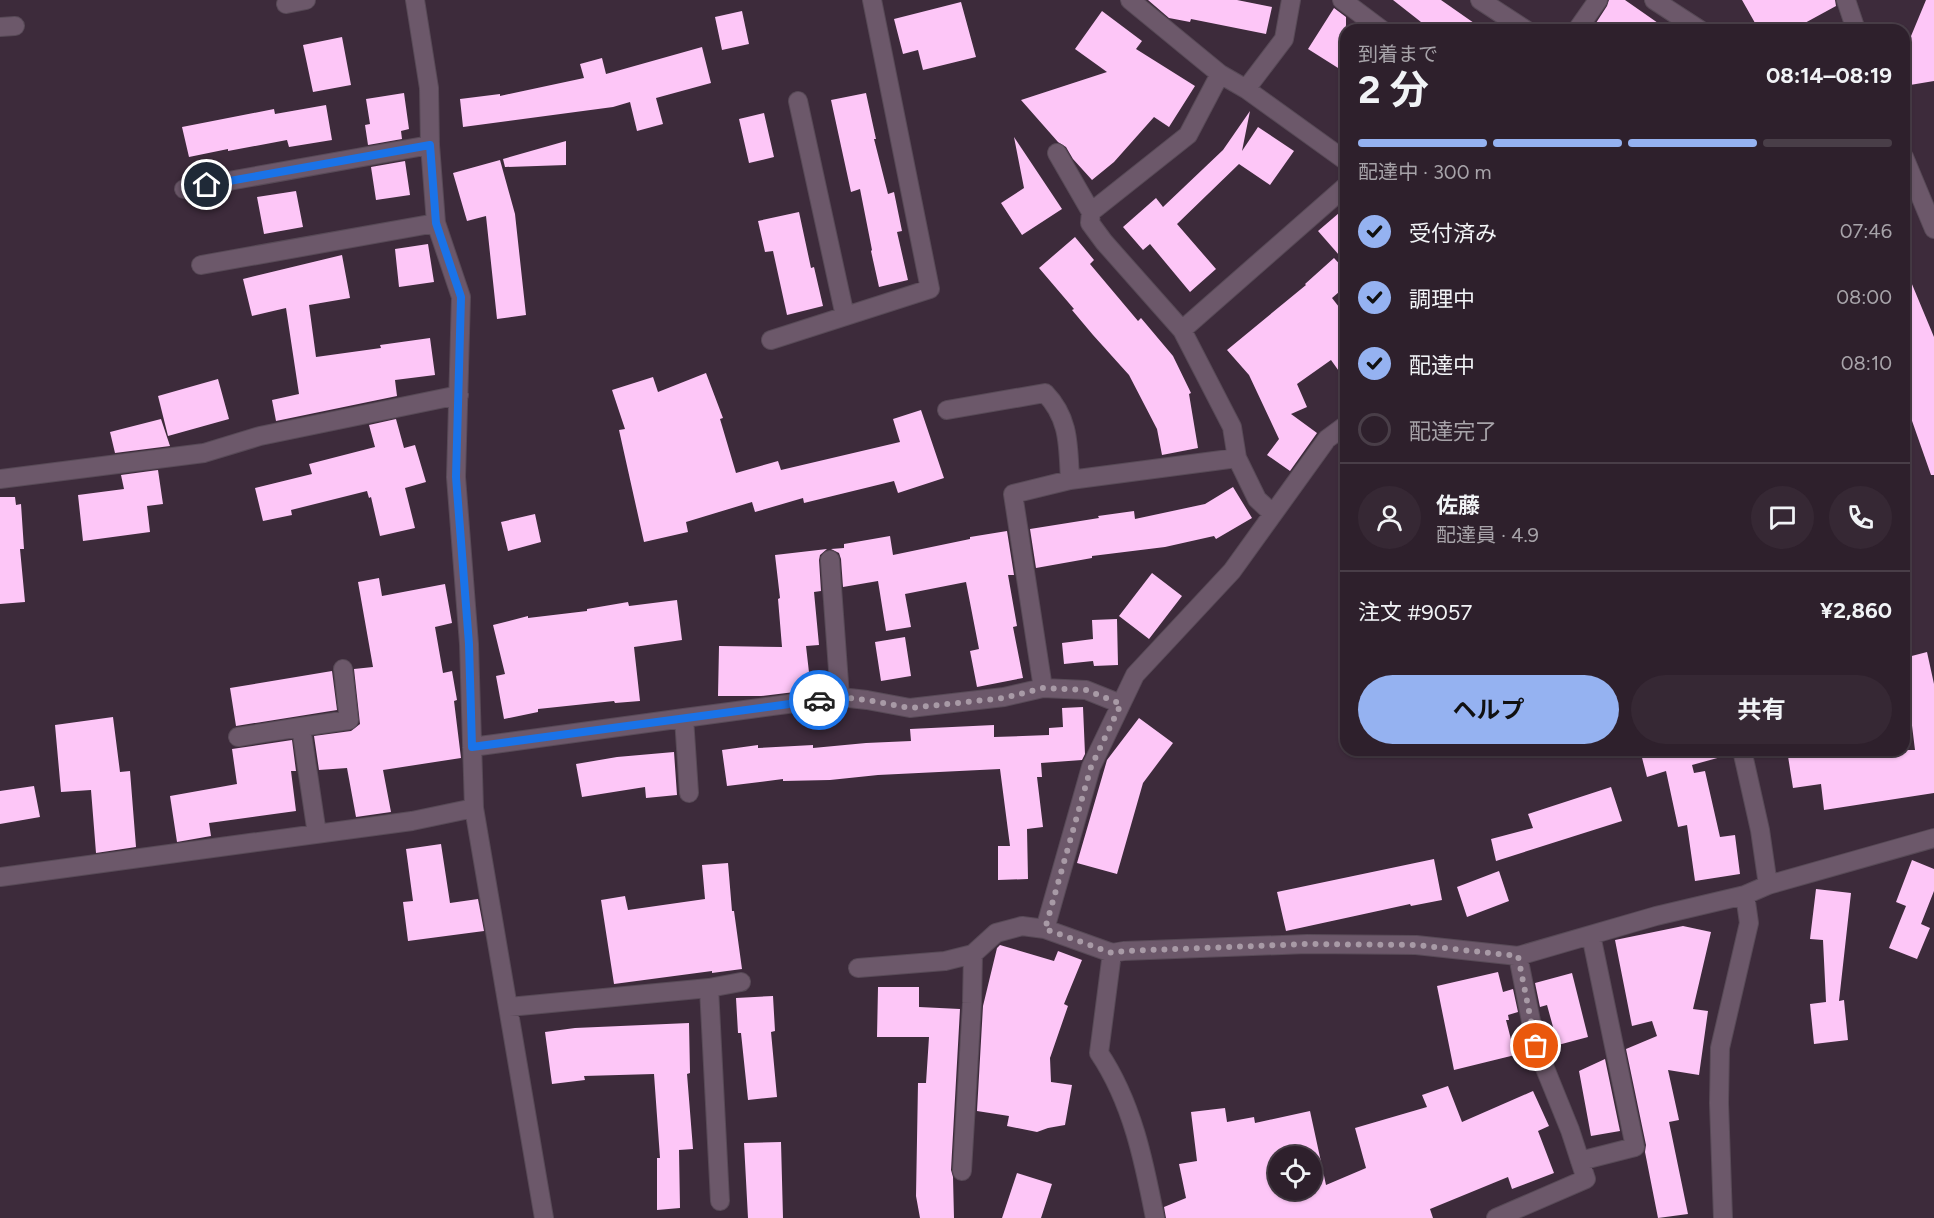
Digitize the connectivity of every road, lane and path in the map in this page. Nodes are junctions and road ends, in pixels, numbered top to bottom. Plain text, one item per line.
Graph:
1 (306, 0) edge
2 (415, 0) edge
3 (872, 0) edge
4 (1130, 0) edge
5 (1291, 0) edge
6 (1342, 0) edge
7 (1480, 0) edge
8 (1598, 0) edge
9 (1654, 0) edge
10 (1846, 0) edge
11 (286, 4) dead end
12 (1374, 24) edge
13 (1517, 24) edge
14 (1581, 24) edge
15 (1691, 24) edge
16 (1855, 24) edge
17 (1220, 74) junction
18 (1245, 89) junction
19 (798, 101) dead end
20 (430, 145) junction
21 (1057, 153) dead end
22 (1340, 157) edge
23 (1910, 171) edge
24 (184, 189) dead end
25 (1340, 191) edge
26 (1091, 212) junction
27 (436, 223) junction
28 (1934, 229) edge
29 (201, 265) dead end
30 (845, 316) junction
31 (1182, 330) junction
32 (771, 340) dead end
33 (459, 395) junction
34 (947, 410) dead end
35 (1340, 429) edge
36 (1237, 458) junction
37 (0, 479) edge
38 (1070, 480) junction
39 (1273, 514) junction
40 (831, 560) dead end
41 (343, 669) dead end
42 (1043, 688) junction
43 (840, 697) junction
44 (1121, 704) junction
45 (684, 718) junction
46 (301, 727) junction
47 (238, 737) dead end
48 (472, 747) junction
49 (1743, 756) edge
50 (689, 793) dead end
51 (474, 808) junction
52 (317, 834) junction
53 (1934, 838) edge
54 (0, 877) edge
55 (1768, 885) junction
56 (1745, 895) junction
57 (1045, 929) junction
58 (1591, 935) junction
59 (1112, 953) junction
60 (973, 954) junction
61 (1518, 956) junction
62 (858, 968) dead end
63 (741, 982) dead end
64 (708, 988) junction
65 (508, 1007) junction
66 (1580, 1161) junction
67 (962, 1171) dead end
68 (720, 1201) dead end
69 (544, 1218) edge
70 (1155, 1218) edge
71 (1496, 1218) edge
72 (1723, 1218) edge

1 - 11 street
2 - 20 street
3 - 30 street
4 - 17 street
5 - 18 street
6 - 12 street
7 - 13 street
8 - 14 street
9 - 15 street
10 - 16 street
17 - 18 street
17 - 26 street
18 - 22 street
19 - 30 street
20 - 24 street
20 - 27 street
21 - 26 street
23 - 28 street
25 - 31 street
26 - 31 street
27 - 29 street
27 - 33 street
30 - 32 street
31 - 36 street
33 - 37 street
33 - 48 street
34 - 38 street
35 - 39 street
36 - 38 street
36 - 39 street
38 - 42 street
39 - 44 street
40 - 43 street
41 - 46 street
42 - 43 street
42 - 44 street
43 - 45 street
44 - 57 street
45 - 48 street
45 - 50 street
46 - 47 street
46 - 52 street
48 - 51 street
49 - 55 street
51 - 52 street
51 - 65 street
52 - 54 street
53 - 55 street
55 - 56 street
56 - 58 street
56 - 72 street
57 - 59 street
57 - 60 street
58 - 61 street
58 - 66 street
59 - 61 street
59 - 70 street
60 - 62 street
60 - 67 street
61 - 66 street
63 - 64 street
64 - 65 street
64 - 68 street
65 - 69 street
66 - 71 street

